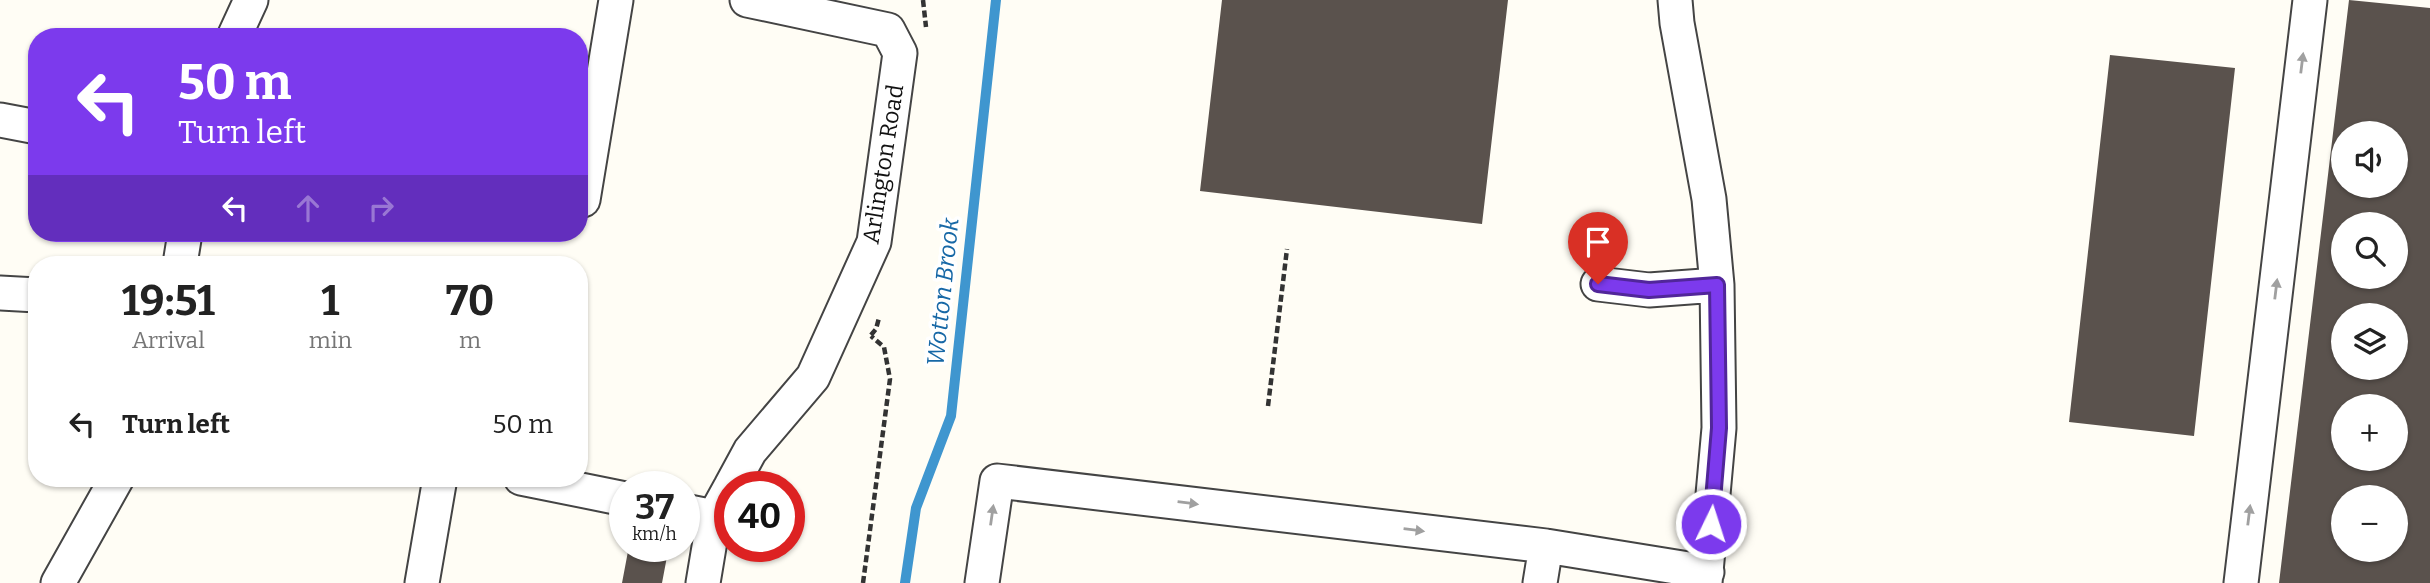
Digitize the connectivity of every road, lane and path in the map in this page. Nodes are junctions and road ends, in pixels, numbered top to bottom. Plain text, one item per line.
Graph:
1 (251, 0) edge
2 (616, 0) edge
3 (747, 0) edge
4 (1675, 0) edge
5 (2310, 0) edge
6 (843, 10) edge
7 (238, 28) edge
8 (0, 120) edge
9 (28, 125) edge
10 (588, 167) edge
11 (1287, 249) dead end
12 (1598, 284) dead end
13 (1717, 285) junction
14 (0, 293) edge
15 (28, 295) edge
16 (871, 336) dead end
17 (1268, 406) dead end
18 (736, 471) edge
19 (112, 487) edge
20 (438, 487) edge
21 (566, 487) edge
22 (609, 496) edge
23 (714, 507) edge
24 (1545, 546) junction
25 (1706, 577) edge
26 (58, 583) edge
27 (422, 583) edge
28 (702, 583) edge
29 (863, 583) edge
30 (982, 583) edge
31 (1540, 583) edge
32 (2241, 583) edge

1 - 7 street
2 - 10 street
3 - 6 street
4 - 13 street
32 -> 5 street
6 - 18 street, Arlington Road
8 - 9 street
11 - 17 path
12 - 13 street
13 - 25 street
14 - 15 street
16 - 29 path
19 - 26 street
20 - 27 street
21 - 22 street
23 - 28 street, Arlington Road
24 - 25 street
30 -> 24 street
24 - 31 street

